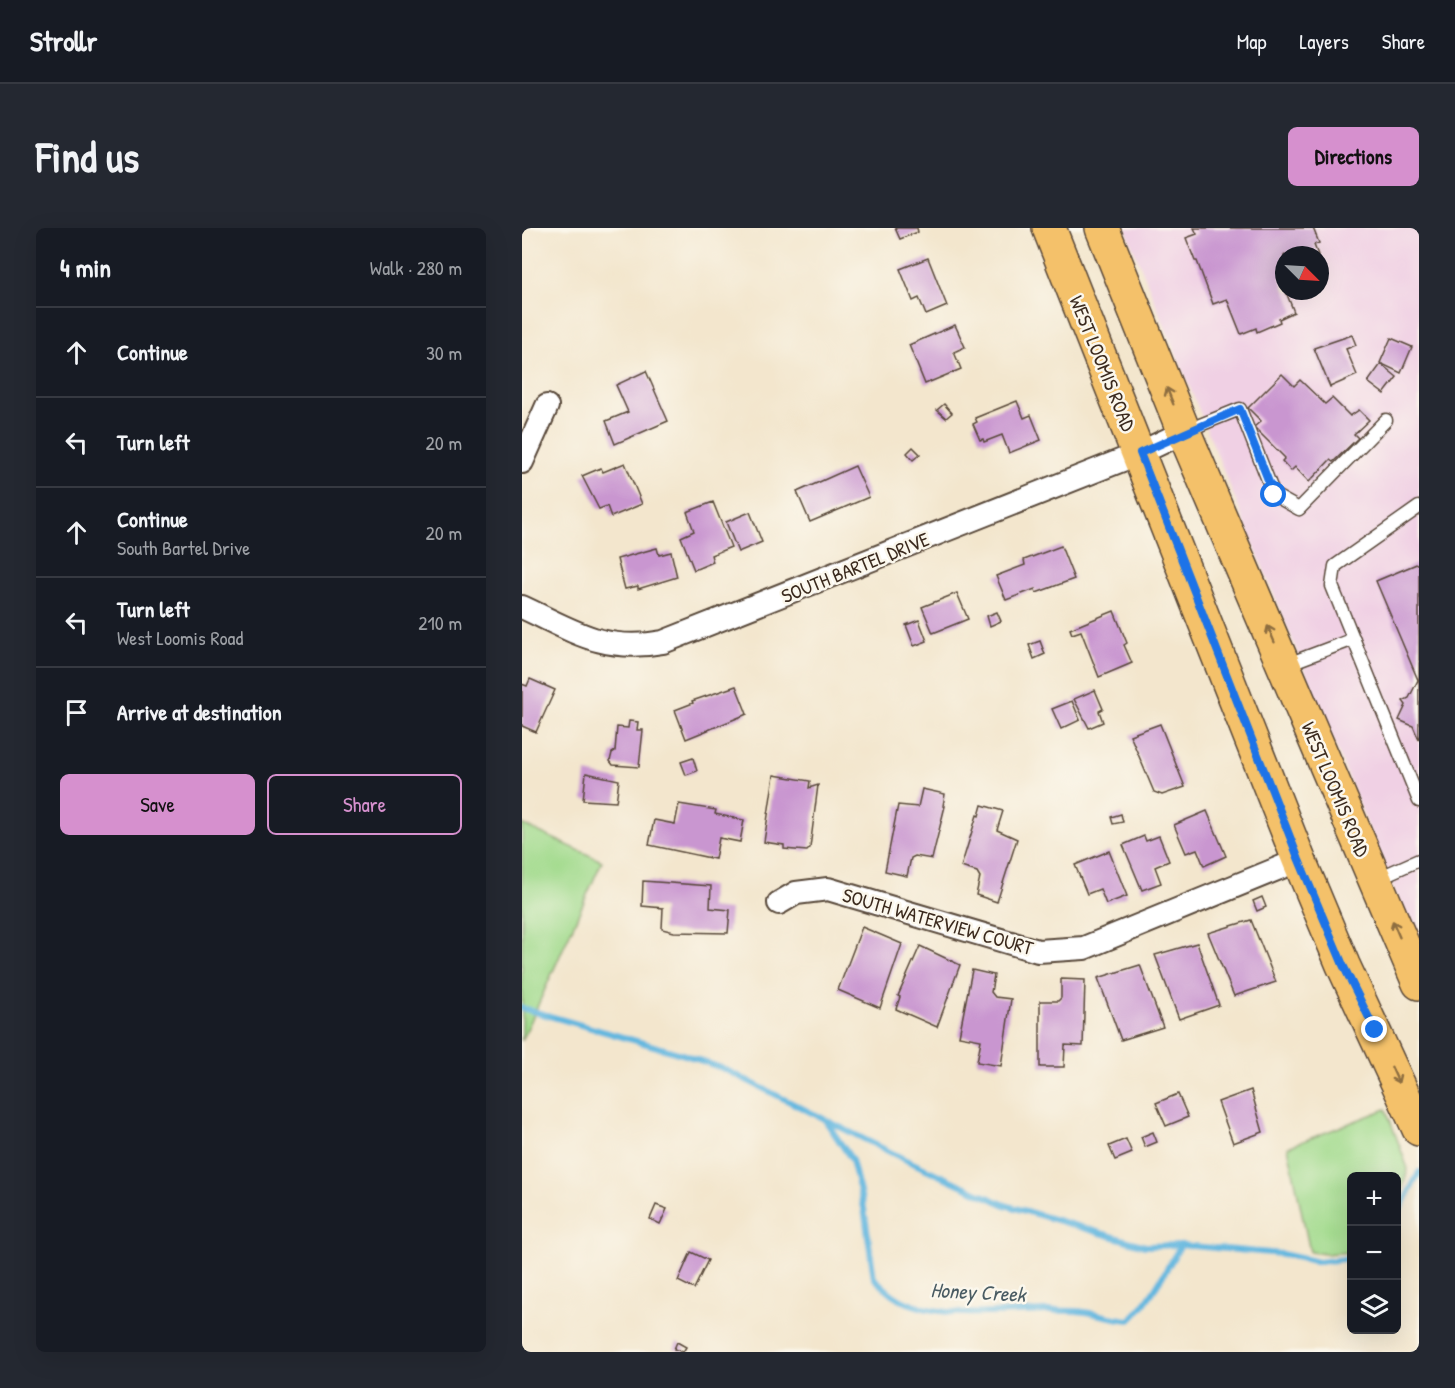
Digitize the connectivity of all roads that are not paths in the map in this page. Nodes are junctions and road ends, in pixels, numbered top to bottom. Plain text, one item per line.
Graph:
1 (1049, 228) edge
2 (1102, 228) edge
3 (547, 406) dead end
4 (1386, 420) dead end
5 (1184, 432) junction
6 (1140, 453) junction
7 (522, 462) edge
8 (1419, 507) edge
9 (522, 607) edge
10 (1354, 639) junction
11 (1284, 665) junction
12 (1419, 801) edge
13 (1299, 860) junction
14 (1419, 860) edge
15 (1375, 880) junction
16 (779, 903) dead end
17 (1419, 983) edge
18 (1419, 1129) edge

1 - 6 main road, WEST LOOMIS ROAD
5 -> 2 main road, WEST LOOMIS ROAD
3 - 7 street
4 - 5 lane
5 - 6 street, SOUTH BARTEL DRIVE
11 -> 5 main road, WEST LOOMIS ROAD
6 - 9 street, SOUTH BARTEL DRIVE
6 - 13 main road, WEST LOOMIS ROAD
8 - 10 lane
10 - 11 lane
10 - 12 lane
11 - 15 main road, WEST LOOMIS ROAD
13 - 16 street, SOUTH WATERVIEW COURT
13 -> 18 main road, WEST LOOMIS ROAD
14 - 15 lane
17 -> 15 main road, WEST LOOMIS ROAD

